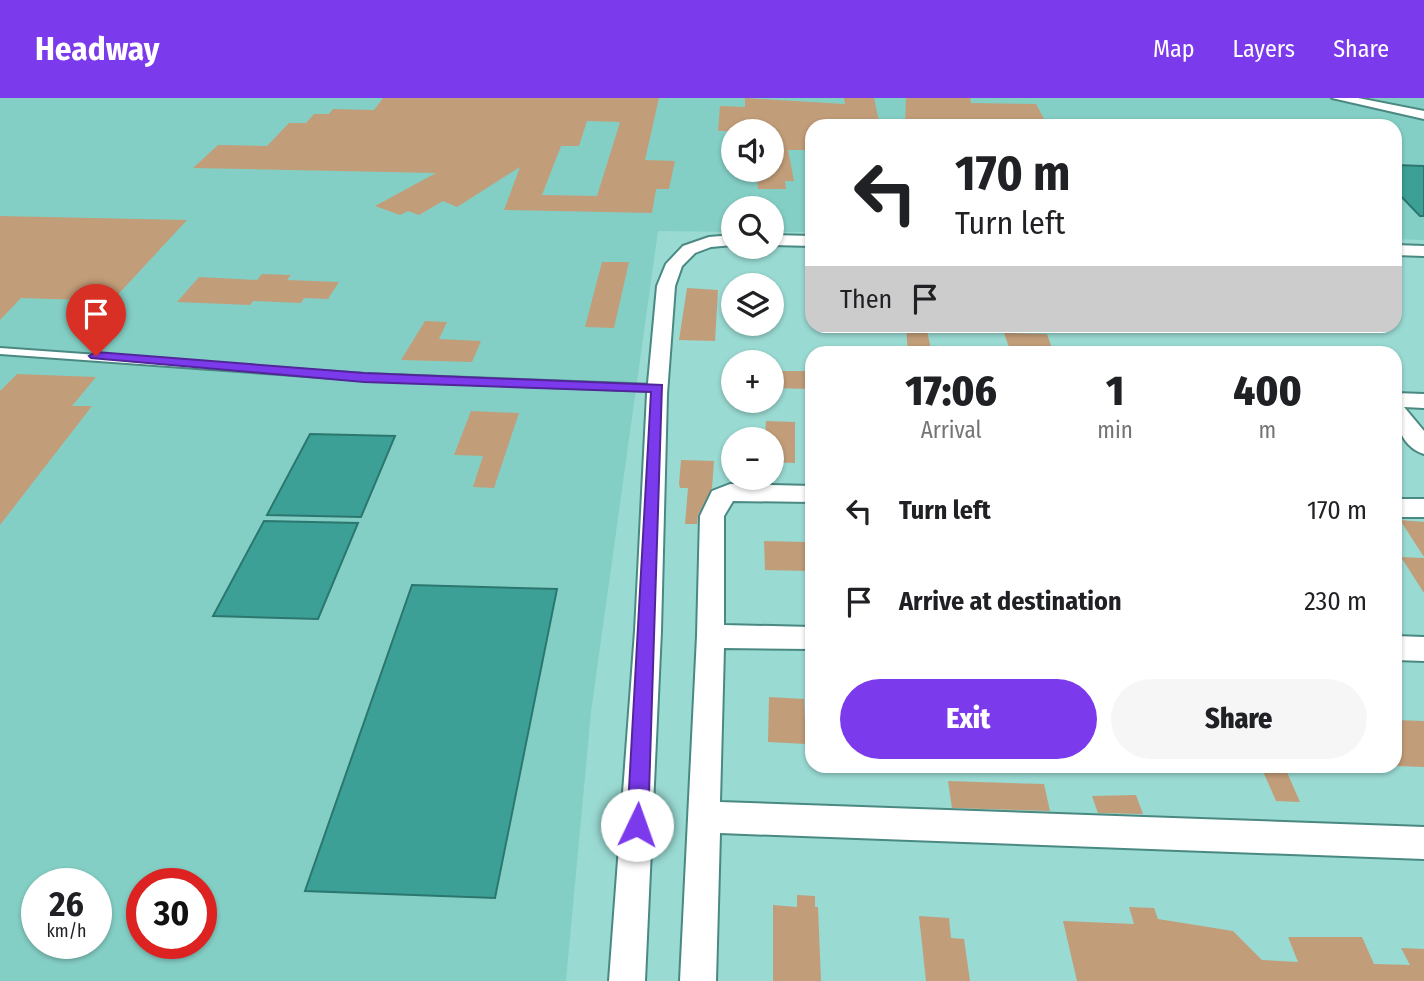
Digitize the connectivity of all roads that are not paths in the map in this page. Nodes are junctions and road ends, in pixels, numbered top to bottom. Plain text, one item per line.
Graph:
1 (1338, 98) edge
2 (1424, 115) edge
3 (784, 240) edge
4 (721, 241) edge
5 (805, 241) edge
6 (1402, 250) edge
7 (1424, 251) edge
8 (0, 351) edge
9 (657, 388) junction
10 (1402, 400) edge
11 (1424, 401) edge
12 (1402, 419) edge
13 (1424, 446) edge
14 (805, 494) edge
15 (1402, 508) edge
16 (1424, 508) edge
17 (711, 636) junction
18 (805, 638) edge
19 (1402, 648) edge
20 (1424, 649) edge
21 (704, 817) junction
22 (1424, 843) edge
23 (627, 981) edge
24 (698, 981) edge

1 - 2 street
3 - 5 street
4 - 9 street
6 - 7 street
8 - 9 lane
9 - 23 street
10 - 11 street
12 - 13 street
14 - 17 street
15 - 16 street
17 - 18 street
17 - 21 street
19 - 20 street
21 - 22 street
21 - 24 street

